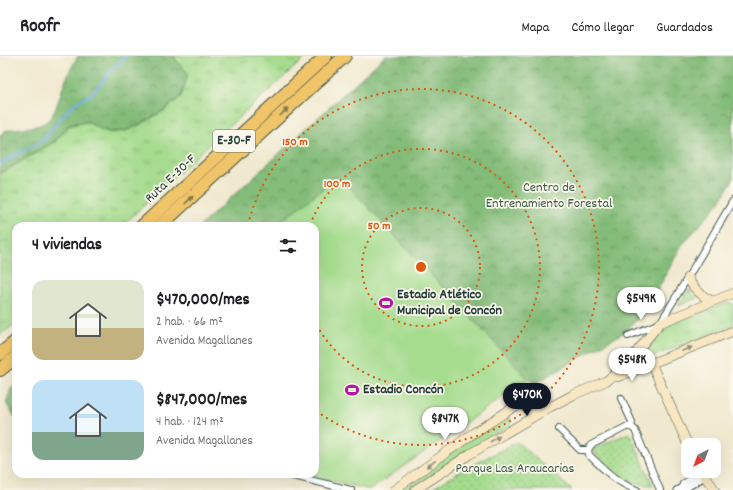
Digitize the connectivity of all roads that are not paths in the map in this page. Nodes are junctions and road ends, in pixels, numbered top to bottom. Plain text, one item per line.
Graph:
1 (326, 56) edge
2 (345, 56) edge
3 (733, 201) edge
4 (146, 222) edge
5 (164, 222) edge
6 (688, 277) junction
7 (731, 296) edge
8 (712, 301) junction
9 (660, 323) junction
10 (733, 331) edge
11 (628, 336) dead end
12 (12, 344) edge
13 (0, 354) edge
14 (12, 360) edge
15 (651, 363) junction
16 (0, 370) edge
17 (606, 381) junction
18 (621, 398) dead end
19 (550, 407) junction
20 (509, 410) junction
21 (631, 427) junction
22 (511, 429) junction
23 (559, 429) dead end
24 (685, 438) edge
25 (588, 450) junction
26 (302, 478) edge
27 (693, 478) edge
28 (706, 478) edge
29 (679, 489) edge
30 (351, 490) edge
31 (394, 490) edge
32 (415, 490) edge
33 (637, 490) edge
34 (660, 490) edge
35 (715, 490) edge

1 - 4 highway, Ruta E-30-F / E-30-F
5 -> 2 highway, Ruta E-30-F / E-30-F
3 - 6 street
6 - 8 main road
6 - 9 street
7 - 8 main road
8 - 9 main road
9 - 11 street
9 - 17 main road
15 -> 10 main road
12 - 13 highway
14 - 16 highway
15 - 17 main road
15 - 24 main road
17 - 19 main road
18 - 21 street
19 - 20 main road
19 - 22 main road
20 - 22 main road
20 -> 31 main road
21 - 25 street
21 - 34 street
32 -> 22 main road
23 - 25 street
25 - 33 street
26 - 30 street
27 - 29 street
28 - 35 main road

